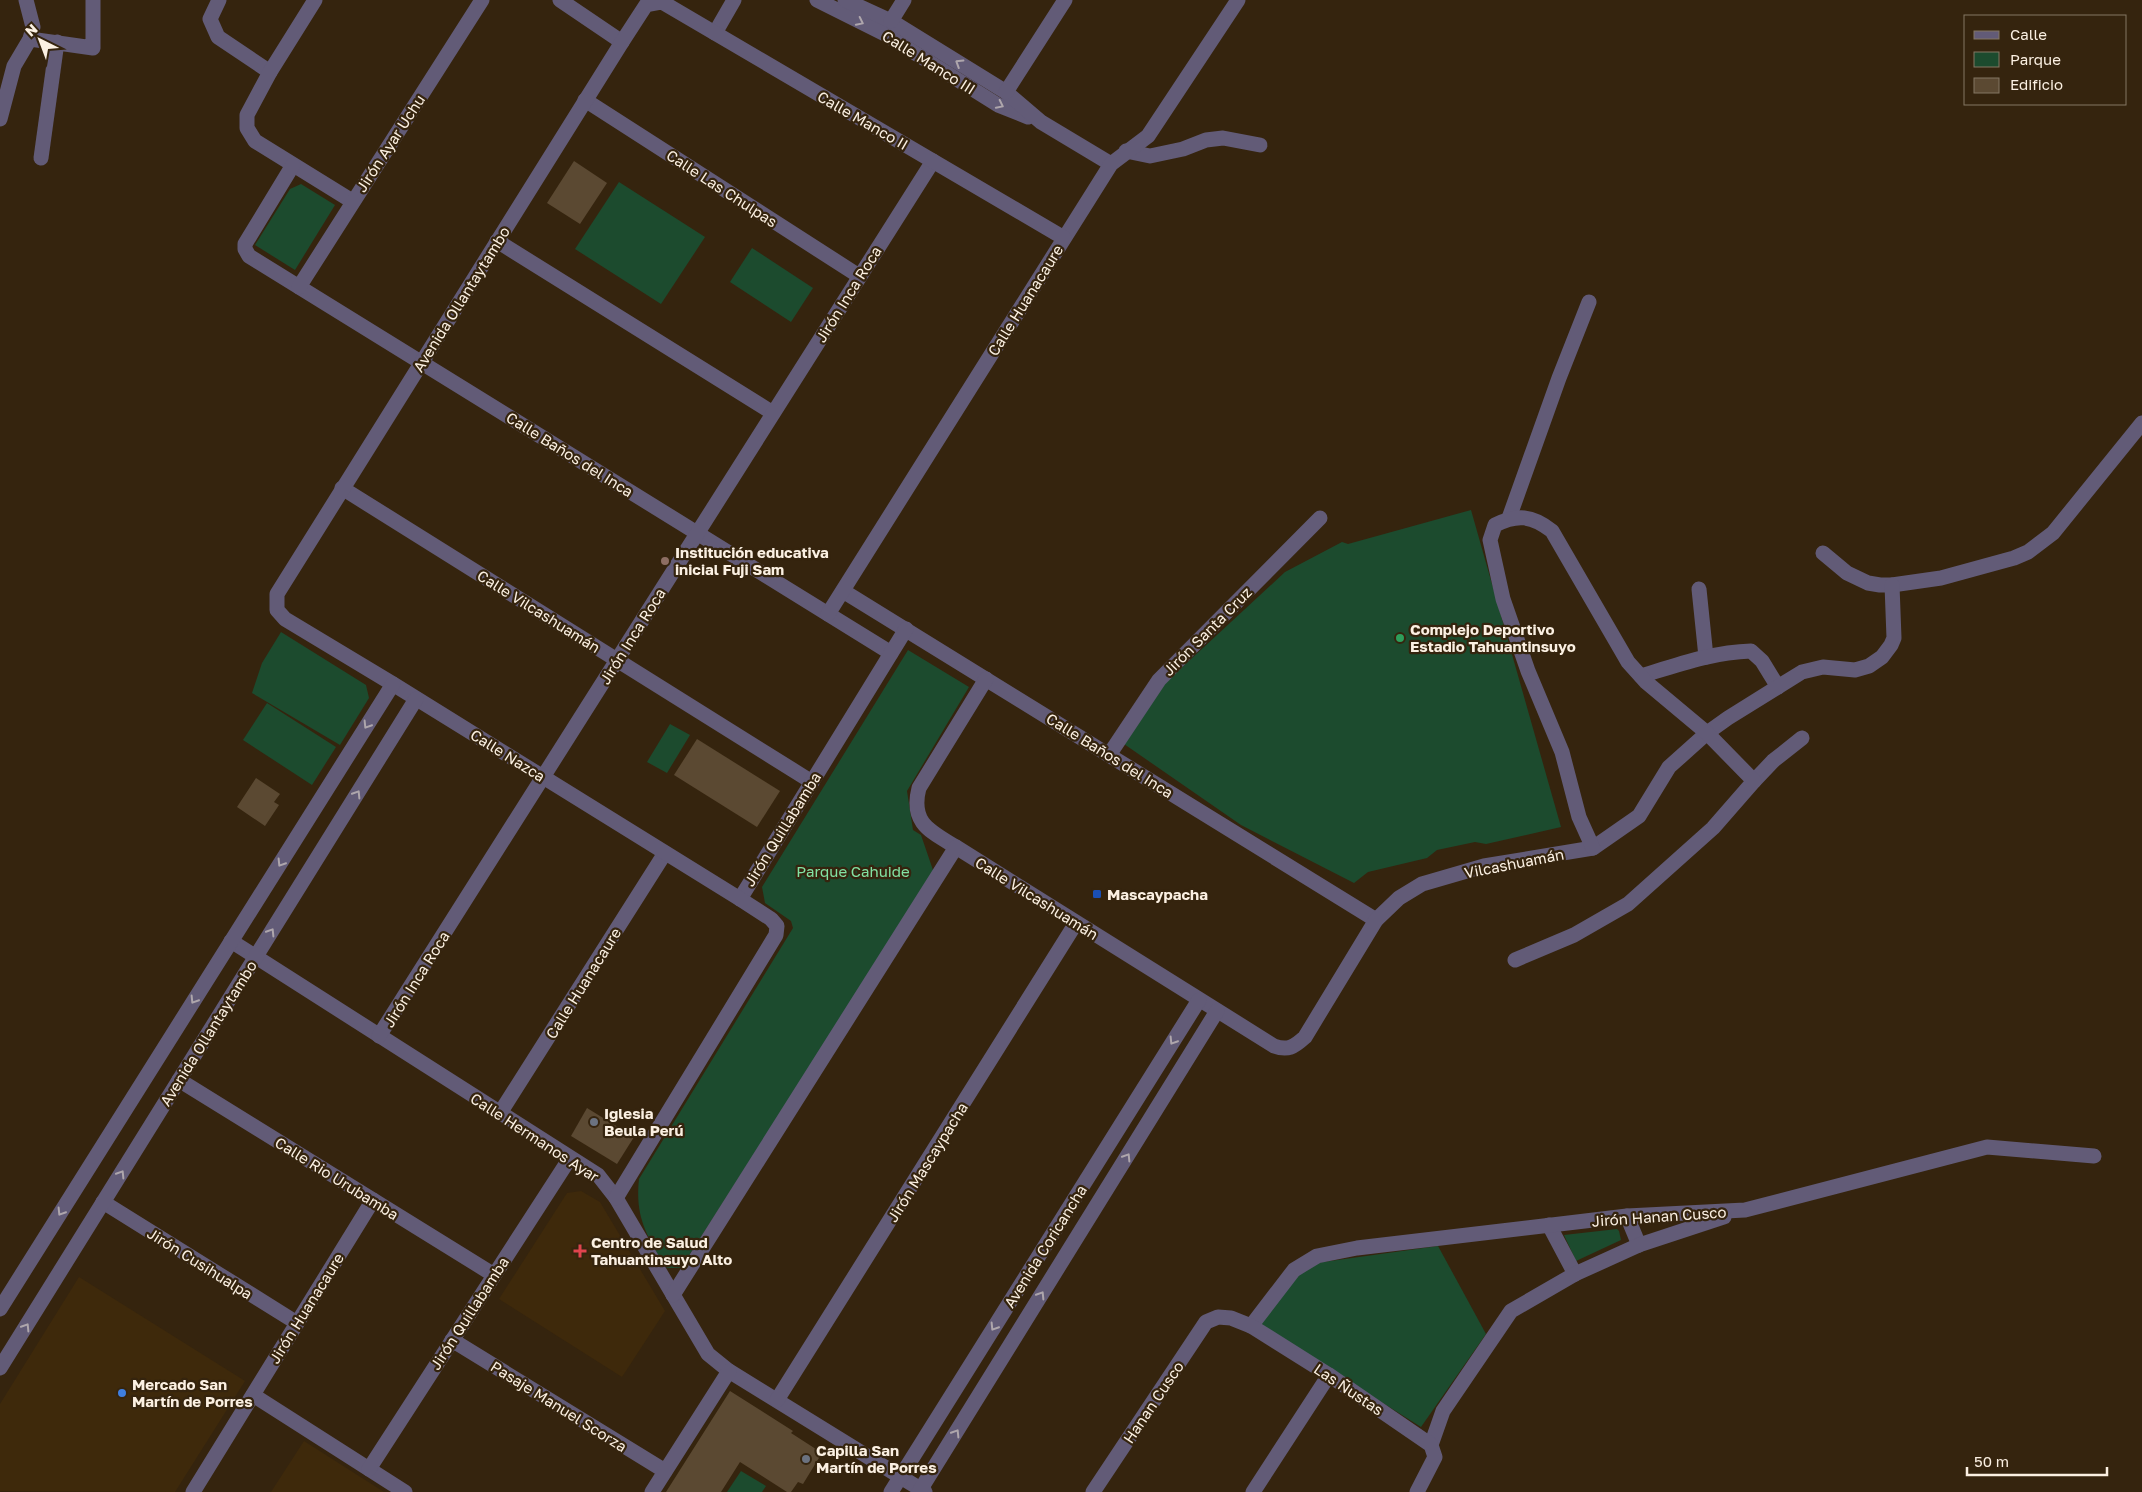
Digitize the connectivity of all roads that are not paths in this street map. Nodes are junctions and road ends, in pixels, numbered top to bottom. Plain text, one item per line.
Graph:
1 (26, 0) edge
2 (93, 0) edge
3 (220, 0) edge
4 (315, 0) edge
5 (482, 0) edge
6 (560, 0) edge
7 (734, 0) edge
8 (817, 0) edge
9 (845, 0) edge
10 (904, 0) edge
11 (1065, 0) edge
12 (1238, 0) edge
13 (662, 2) joint
14 (891, 21) junction
15 (715, 33) junction
16 (30, 39) junction
17 (57, 42) junction
18 (622, 42) junction
19 (270, 72) junction
20 (1006, 92) junction
21 (585, 100) junction
22 (0, 119) edge
23 (1041, 122) junction
24 (1260, 145) dead end
25 (1126, 152) junction
26 (40, 158) dead end
27 (933, 160) junction
28 (293, 164) junction
29 (1111, 164) junction
30 (352, 200) junction
31 (1064, 238) junction
32 (498, 241) junction
33 (859, 276) junction
34 (299, 287) junction
35 (1589, 302) dead end
36 (421, 362) junction
37 (773, 413) junction
38 (2142, 423) edge
39 (342, 488) junction
40 (1320, 518) dead end
41 (1510, 518) junction
42 (697, 533) junction
43 (1824, 553) dead end
44 (1892, 585) junction
45 (1699, 588) dead end
46 (843, 591) junction
47 (277, 610) joint
48 (828, 614) junction
49 (906, 629) junction
50 (891, 652) junction
51 (1706, 657) junction
52 (617, 660) junction
53 (1641, 676) junction
54 (986, 679) junction
55 (393, 684) junction
56 (1778, 687) junction
57 (416, 699) junction
58 (1707, 733) junction
59 (1802, 738) dead end
60 (1109, 755) junction
61 (543, 777) junction
62 (812, 782) junction
63 (1754, 782) junction
64 (956, 847) junction
65 (1593, 848) junction
66 (665, 852) junction
67 (740, 899) junction
68 (1376, 920) junction
69 (1076, 923) junction
70 (231, 942) junction
71 (255, 957) junction
72 (1515, 960) dead end
73 (1199, 1000) junction
74 (1218, 1011) junction
75 (380, 1036) junction
76 (1295, 1047) joint
77 (179, 1080) junction
78 (500, 1113) junction
79 (2094, 1156) dead end
80 (570, 1158) junction
81 (616, 1198) junction
82 (373, 1200) junction
83 (103, 1202) junction
84 (1745, 1210) junction
85 (1627, 1216) junction
86 (1549, 1225) junction
87 (1639, 1245) junction
88 (1575, 1274) junction
89 (494, 1276) junction
90 (673, 1295) junction
91 (0, 1308) edge
92 (1218, 1317) joint
93 (297, 1323) junction
94 (1251, 1326) junction
95 (452, 1340) junction
96 (0, 1368) edge
97 (729, 1370) junction
98 (1329, 1375) junction
99 (253, 1395) junction
100 (777, 1400) junction
101 (1431, 1445) junction
102 (369, 1469) junction
103 (665, 1471) junction
104 (901, 1476) junction
105 (922, 1491) edge
106 (193, 1492) edge
107 (405, 1492) edge
108 (652, 1492) edge
109 (891, 1492) edge
110 (1093, 1492) edge
111 (1253, 1492) edge
112 (1417, 1492) edge

1 - 16 street
2 - 17 street
3 - 19 street
4 - 19 street
5 - 30 street, Jirón Ayar Uchu
6 - 18 street
7 - 15 street
8 -> 23 street, Calle Manco III
9 - 14 street, Calle Manco III
10 - 14 street
11 - 20 street
12 - 25 street, Calle Huanacaure
13 - 15 street, Calle Manco II
13 - 18 street, Avenida Ollantaytambo
20 -> 14 street, Calle Manco III
15 - 27 street, Calle Manco II
16 - 17 street
16 - 22 street
17 - 26 street
18 - 21 street, Avenida Ollantaytambo
19 - 28 street
20 - 23 street, Calle Manco III
21 - 32 street, Avenida Ollantaytambo
21 - 33 street, Calle Las Chulpas
23 - 29 street, Calle Manco III
24 - 25 street
25 - 29 street, Calle Huanacaure
27 - 31 street, Calle Manco II
27 - 33 street, Jirón Inca Roca
28 - 30 street
28 - 34 street, Calle Baños del Inca
29 - 31 street, Calle Huanacaure
30 - 34 street, Jirón Ayar Uchu
31 - 46 street, Calle Huanacaure
32 - 36 street, Avenida Ollantaytambo
32 - 37 street
33 - 37 street, Jirón Inca Roca
34 - 36 street, Calle Baños del Inca
35 - 41 street
36 - 39 street, Avenida Ollantaytambo
36 - 42 street, Calle Baños del Inca
37 - 42 street, Jirón Inca Roca
38 - 44 street
39 - 47 street, Avenida Ollantaytambo
39 - 52 street, Calle Vilcashuamán
40 - 60 street, Jirón Santa Cruz
41 - 53 street
41 - 65 street
42 - 48 street, Calle Baños del Inca
42 - 52 street, Jirón Inca Roca
43 - 44 street
44 - 56 street, Vilcashuamán
45 - 51 street
46 - 48 street, Calle Huanacaure
46 - 49 street, Calle Baños del Inca
47 - 55 street, Calle Nazca
48 - 50 street, Calle Baños del Inca
49 - 50 street, Jirón Quillabamba
49 - 54 street, Calle Baños del Inca
50 - 62 street, Jirón Quillabamba
51 - 53 street
51 - 56 street
52 - 61 street, Jirón Inca Roca
52 - 62 street, Calle Vilcashuamán
53 - 58 street
54 - 60 street, Calle Baños del Inca
54 - 64 street, Calle Vilcashuamán
55 - 57 street, Calle Nazca
55 -> 70 street, Avenida Ollantaytambo
56 - 58 street, Vilcashuamán
57 - 61 street, Calle Nazca
71 -> 57 street, Avenida Ollantaytambo
58 - 63 street
58 - 65 street, Vilcashuamán
59 - 63 street
60 - 68 street, Calle Baños del Inca
61 - 66 street, Calle Nazca
61 - 75 street, Jirón Inca Roca
62 - 67 street, Jirón Quillabamba
63 - 72 street
64 - 69 street, Calle Vilcashuamán
64 - 90 street
65 - 68 street, Vilcashuamán
66 - 67 street, Calle Nazca
66 - 78 street, Calle Huanacaure
67 - 81 street, Jirón Quillabamba
68 - 76 street, Vilcashuamán
69 - 73 street, Calle Vilcashuamán
69 - 100 street, Jirón Mascaypacha
70 - 71 street, Calle Hermanos Ayar
70 -> 91 street, Avenida Ollantaytambo
71 - 75 street, Calle Hermanos Ayar
71 - 77 street, Avenida Ollantaytambo
73 - 74 street, Calle Vilcashuamán
73 -> 104 street, Avenida Coricancha
74 - 76 street, Calle Vilcashuamán
105 -> 74 street, Avenida Coricancha
75 - 78 street, Calle Hermanos Ayar
77 - 82 street, Calle Rio Urubamba
83 -> 77 street, Avenida Ollantaytambo
78 - 80 street, Calle Hermanos Ayar
79 - 84 street, Jirón Hanan Cusco
80 - 81 street, Calle Hermanos Ayar
80 - 89 street, Jirón Quillabamba
81 - 90 street, Calle Hermanos Ayar
82 - 89 street, Calle Rio Urubamba
82 - 93 street, Jirón Huanacaure
83 - 93 street, Jirón Cusihualpa
96 -> 83 street, Avenida Ollantaytambo
84 - 85 street, Jirón Hanan Cusco
84 - 87 street
85 - 86 street, Jirón Hanan Cusco
85 - 87 street
86 - 88 street
86 - 94 street, Jirón Hanan Cusco
87 - 88 street
88 - 101 street
89 - 95 street, Jirón Quillabamba
90 - 97 street, Calle Hermanos Ayar
92 - 94 street, Las Ñustas
92 - 110 street, Hanan Cusco
93 - 99 street, Jirón Huanacaure
94 - 98 street, Las Ñustas
95 - 102 street, Jirón Quillabamba
95 - 103 street, Pasaje Manuel Scorza
97 - 100 street, Calle Hermanos Ayar
97 - 103 street
98 - 101 street, Las Ñustas
98 - 111 street
99 - 102 street
99 - 106 street, Jirón Huanacaure
100 - 104 street, Calle Hermanos Ayar
101 - 112 street
102 - 107 street
103 - 108 street
104 - 105 street, Calle Hermanos Ayar
104 - 109 street, Avenida Coricancha

